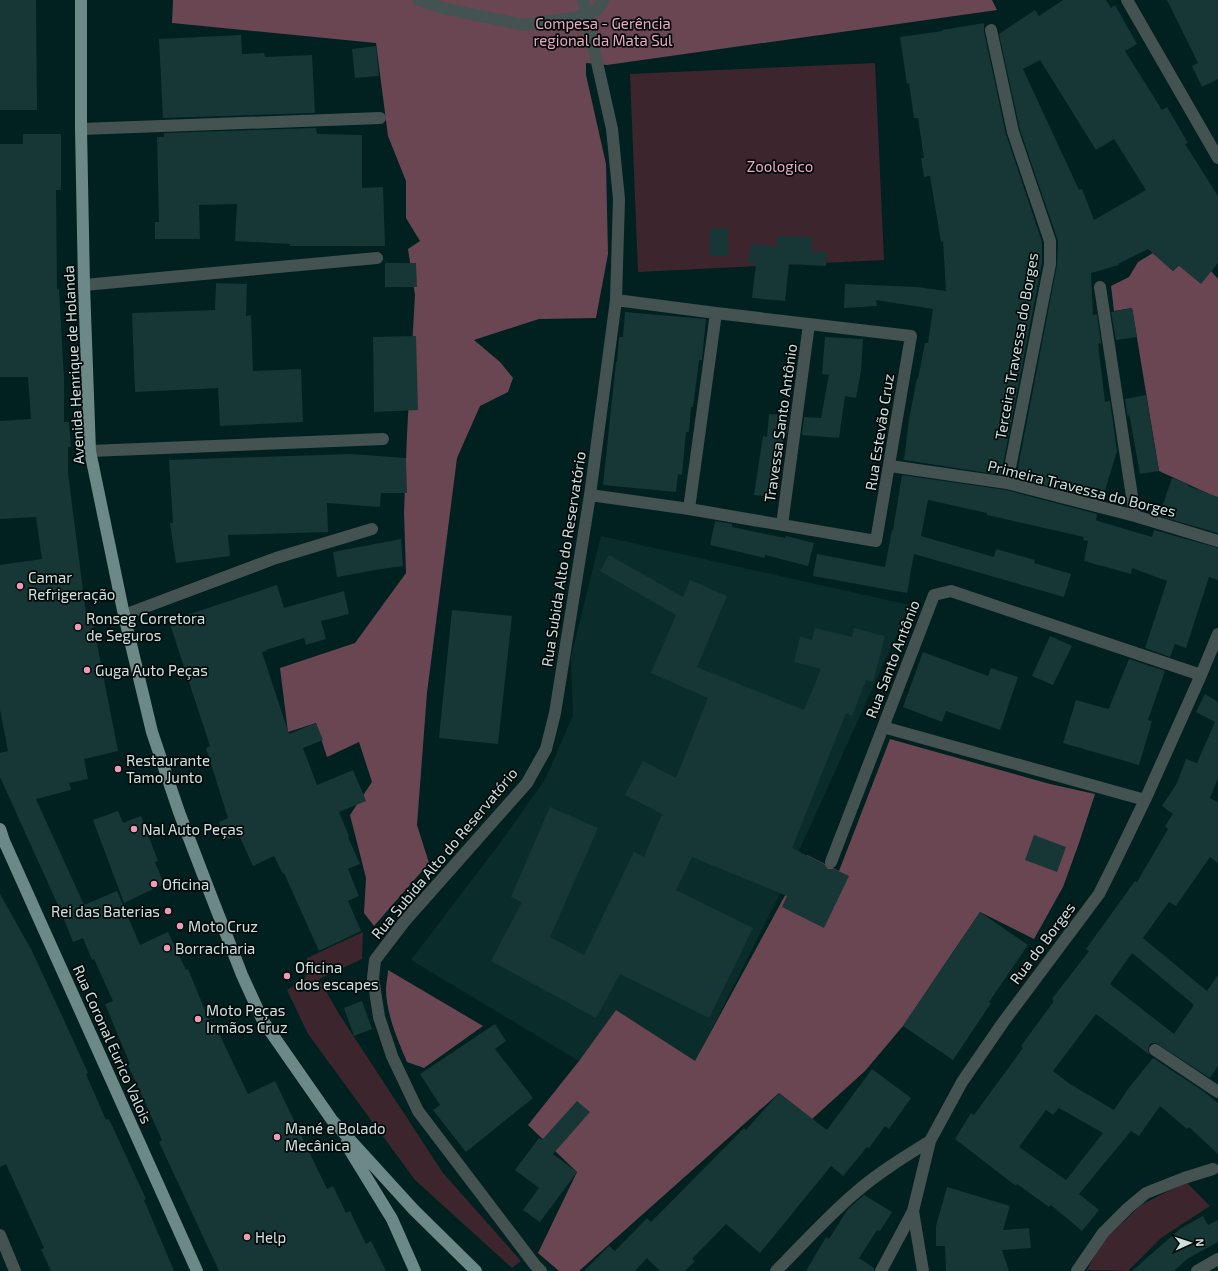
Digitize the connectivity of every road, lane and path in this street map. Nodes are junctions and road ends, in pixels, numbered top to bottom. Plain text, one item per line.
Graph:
1 (80, 0) edge
2 (418, 0) edge
3 (583, 0) edge
4 (604, 0) edge
5 (1127, 0) edge
6 (586, 16) junction
7 (991, 30) dead end
8 (380, 118) dead end
9 (81, 128) junction
10 (1218, 158) edge
11 (377, 258) dead end
12 (84, 286) junction
13 (1100, 287) dead end
14 (616, 300) junction
15 (716, 313) junction
16 (809, 324) junction
17 (383, 439) dead end
18 (90, 451) junction
19 (890, 466) junction
20 (1007, 483) junction
21 (590, 495) junction
22 (688, 509) junction
23 (1135, 516) junction
24 (782, 525) junction
25 (372, 529) dead end
26 (1218, 541) edge
27 (124, 615) junction
28 (1218, 634) edge
29 (1201, 675) junction
30 (883, 727) junction
31 (1145, 800) junction
32 (1, 838) edge
33 (831, 862) dead end
34 (1155, 1050) dead end
35 (1218, 1092) edge
36 (332, 1120) junction
37 (930, 1140) junction
38 (1213, 1170) dead end
39 (913, 1211) junction
40 (0, 1235) edge
41 (1218, 1259) edge
42 (535, 1269) edge
43 (15, 1271) edge
44 (197, 1271) edge
45 (415, 1271) edge
46 (476, 1271) edge
47 (776, 1271) edge
48 (881, 1271) edge
49 (923, 1271) edge
50 (1077, 1271) edge
51 (1197, 1271) edge

1 - 9 main road, Avenida Henrique de Holanda
2 - 6 street
3 - 6 street, Rua Subida Alto do Reservatório
4 - 6 street
5 - 10 street
6 - 14 street, Rua Subida Alto do Reservatório
7 - 20 street, Terceira Travessa do Borges
8 - 9 street
9 - 12 main road, Avenida Henrique de Holanda
11 - 12 street
12 - 18 main road, Avenida Henrique de Holanda
13 - 23 street
14 - 15 street, Rua Estevão Cruz
14 - 21 street, Rua Subida Alto do Reservatório
15 - 16 street, Rua Estevão Cruz
15 - 22 street
16 - 19 street, Rua Estevão Cruz
16 - 24 street, Travessa Santo Antônio
17 - 18 street
18 - 27 main road, Avenida Henrique de Holanda
19 - 20 street, Primeira Travessa do Borges
19 - 24 street, Rua Estevão Cruz
20 - 23 street, Primeira Travessa do Borges
21 - 22 street, Rua Estevão Cruz
21 - 42 street, Rua Subida Alto do Reservatório
22 - 24 street, Rua Estevão Cruz
23 - 26 street, Primeira Travessa do Borges
25 - 27 street
27 - 36 main road, Avenida Henrique de Holanda
28 - 29 street, Rua do Borges
29 - 30 street, Rua Santo Antônio
29 - 31 street, Rua do Borges
30 - 31 street
30 - 33 street, Rua Santo Antônio
31 - 37 street, Rua do Borges
32 - 44 main road, Rua Coronal Eurico Valois
34 - 35 street
36 - 45 main road
36 - 46 main road, Avenida Henrique de Holanda
37 - 39 street, Rua do Borges
37 - 47 street
38 - 50 street
39 - 48 street
39 - 49 street, Rua do Borges
40 - 43 street
41 - 51 street

